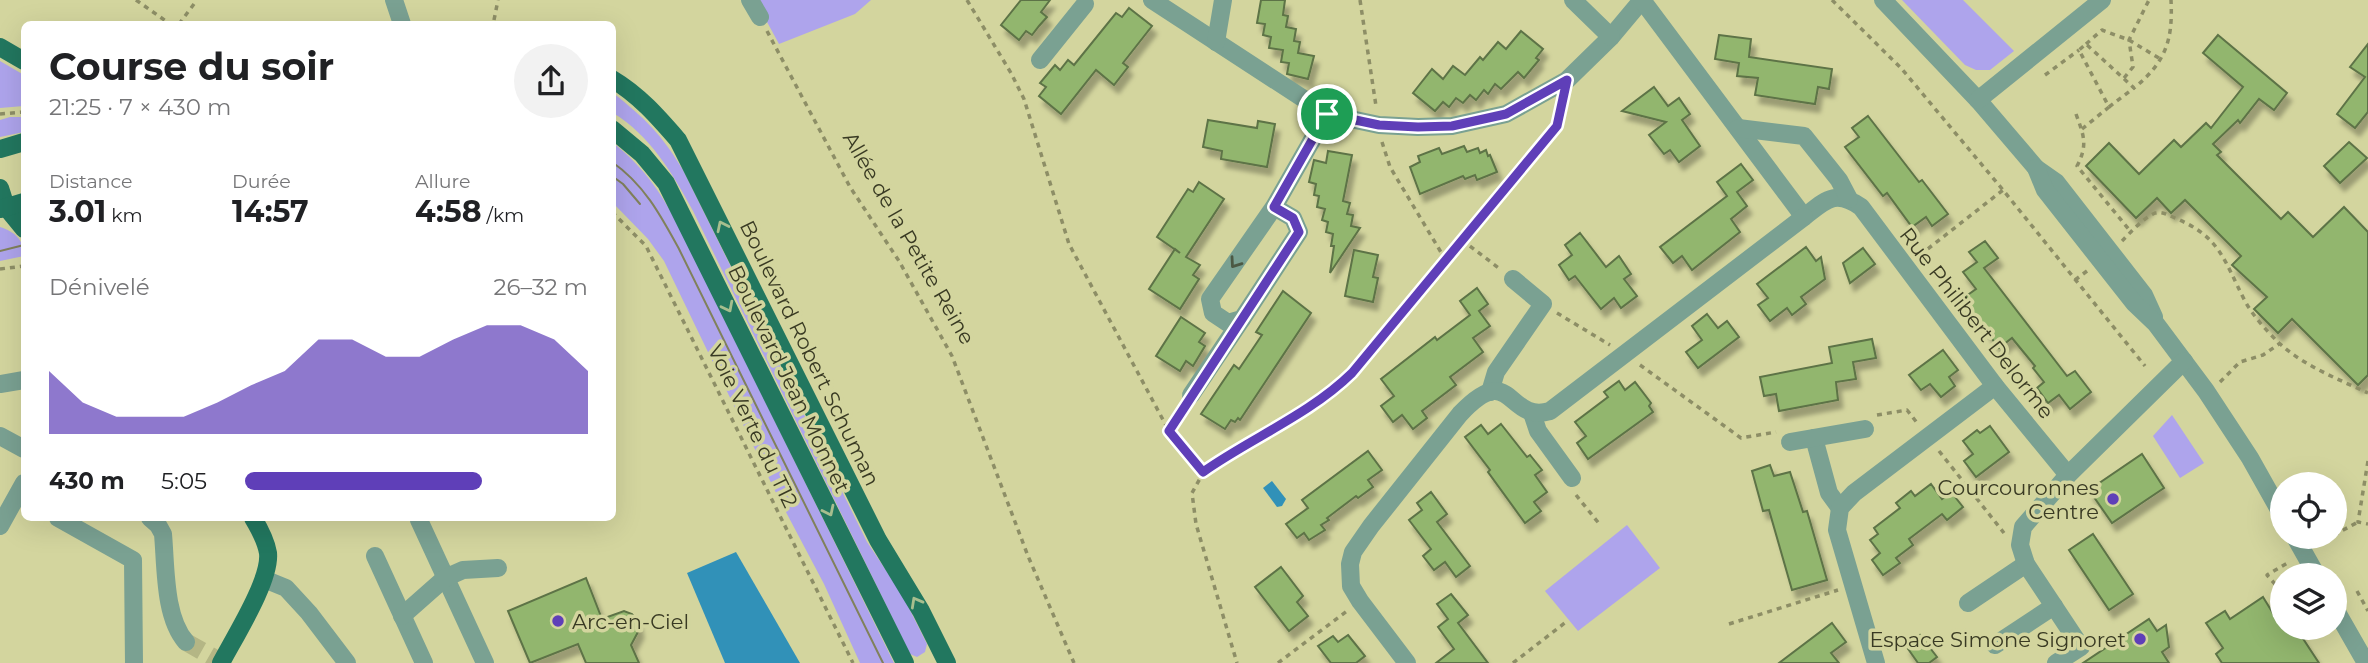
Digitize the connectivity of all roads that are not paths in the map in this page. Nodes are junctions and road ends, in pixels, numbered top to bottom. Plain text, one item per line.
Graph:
1 (394, 0) edge
2 (750, 0) edge
3 (1152, 0) edge
4 (1223, 0) edge
5 (1573, 0) edge
6 (1642, 0) edge
7 (1883, 0) edge
8 (2102, 0) edge
9 (1085, 1) edge
10 (760, 17) road end
11 (401, 21) edge
12 (1611, 37) junction
13 (1216, 42) junction
14 (0, 47) edge
15 (21, 59) edge
16 (1040, 60) dead end
17 (616, 81) edge
18 (1978, 100) junction
19 (1327, 114) junction
20 (1738, 128) junction
21 (616, 132) edge
22 (21, 143) edge
23 (0, 149) edge
24 (0, 188) edge
25 (1849, 199) junction
26 (21, 203) edge
27 (1274, 207) junction
28 (3, 208) edge
29 (1804, 217) junction
30 (21, 226) edge
31 (1513, 279) road end
32 (1242, 319) junction
33 (2184, 361) junction
34 (21, 380) edge
35 (0, 384) edge
36 (1995, 386) junction
37 (1490, 392) junction
38 (1191, 395) road end
39 (1532, 413) junction
40 (1867, 423) road end
41 (0, 436) edge
42 (1785, 436) road end
43 (1814, 438) junction
44 (21, 447) edge
45 (2068, 475) junction
46 (1572, 478) road end
47 (2270, 493) edge
48 (21, 494) edge
49 (1840, 508) junction
50 (63, 521) edge
51 (153, 521) edge
52 (254, 521) edge
53 (419, 521) edge
54 (0, 526) edge
55 (374, 556) dead end
56 (2026, 564) junction
57 (498, 568) dead end
58 (445, 578) junction
59 (264, 579) junction
60 (1968, 603) dead end
61 (2054, 606) junction
62 (402, 616) junction
63 (2347, 630) edge
64 (186, 642) tunnel mouth
65 (1995, 645) dead end
66 (134, 663) edge
67 (221, 663) edge
68 (346, 663) edge
69 (425, 663) edge
70 (485, 663) edge
71 (905, 663) edge
72 (947, 663) edge
73 (1407, 663) edge
74 (1876, 663) edge
75 (2056, 663) edge
76 (2366, 663) edge

1 - 11 street
2 - 10 street
3 - 13 street
4 - 13 street
5 - 12 street
6 - 12 street
6 - 20 street
7 - 18 street
8 - 18 street
9 - 16 street
12 - 19 street
13 - 19 street
14 - 15 main road
72 -> 17 main road, Boulevard Robert Schuman
18 - 33 street
19 - 27 street
20 - 25 street, Rue Philibert Delorme
20 - 29 street
21 -> 71 main road, Boulevard Jean Monnet
22 - 23 main road
24 - 28 main road
25 - 29 street
25 - 36 street, Rue Philibert Delorme
26 - 28 main road
27 - 32 street
27 -> 32 street
28 - 30 main road
29 - 39 street
31 - 37 street
32 - 38 street
33 - 45 street
33 - 47 street
34 - 35 street
36 - 45 street, Rue Philibert Delorme
36 - 49 street
37 - 39 street
37 - 73 street
39 - 46 street
40 - 43 street
41 - 44 street
42 - 43 street
43 - 49 street
45 - 56 street
48 - 54 street
49 - 74 street
50 - 66 street
51 - 64 street
52 - 59 main road
53 - 58 street
55 - 62 street
56 - 60 street
56 - 61 street
57 - 58 street
58 - 62 street
58 - 70 street
59 - 67 main road
59 - 68 street
61 - 65 street
61 - 75 street
62 - 69 street
63 - 76 street

